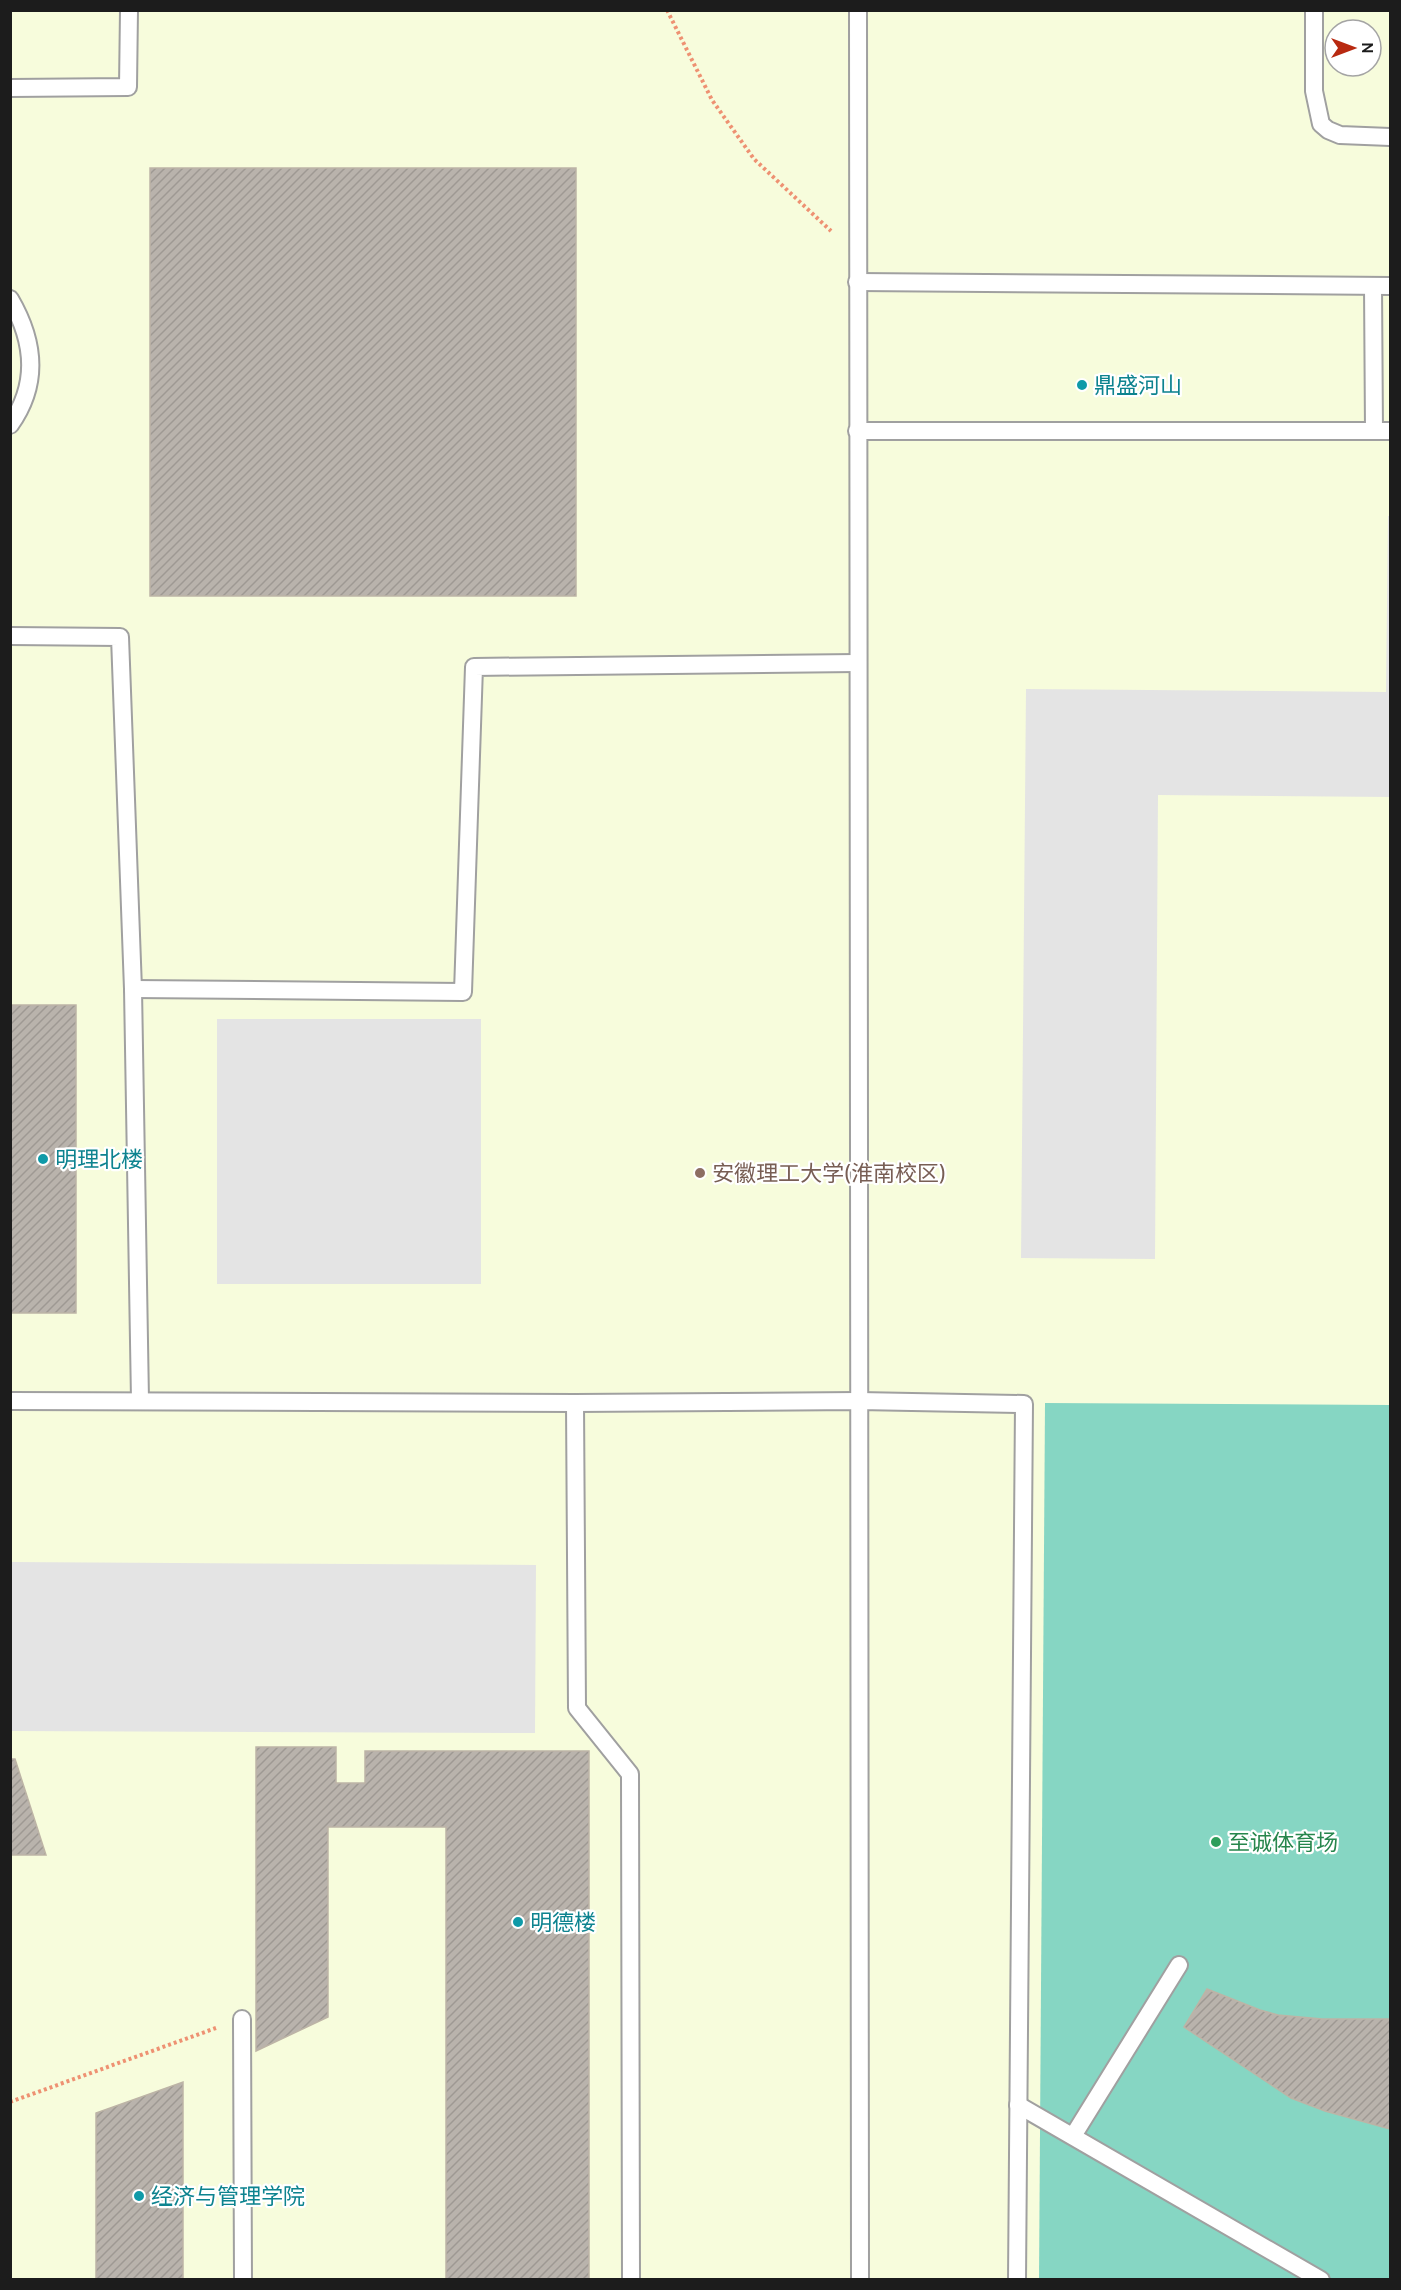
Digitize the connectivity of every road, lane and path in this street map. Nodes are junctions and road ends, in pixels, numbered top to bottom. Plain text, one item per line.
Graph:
1 (129, 10) edge
2 (667, 10) edge
3 (858, 10) edge
4 (1314, 10) edge
5 (10, 87) edge
6 (1390, 137) edge
7 (857, 254) junction
8 (857, 282) junction
9 (1373, 286) junction
10 (1390, 286) edge
11 (10, 299) edge
12 (10, 425) edge
13 (857, 431) junction
14 (1382, 431) edge
15 (10, 636) edge
16 (857, 663) junction
17 (133, 989) junction
18 (140, 1400) junction
19 (10, 1401) edge
20 (859, 1401) junction
21 (576, 1403) junction
22 (1179, 1965) dead end
23 (242, 2019) joint
24 (10, 2102) edge
25 (1018, 2105) junction
26 (1073, 2136) junction
27 (243, 2280) edge
28 (631, 2280) edge
29 (860, 2280) edge
30 (1017, 2280) edge
31 (1321, 2280) edge

1 - 5 lane
2 - 7 path
3 - 7 lane
4 - 6 lane
7 - 8 lane
8 - 9 lane
8 - 13 lane
9 - 10 lane
9 - 14 lane
11 - 12 lane
13 - 14 lane
13 - 16 lane
15 - 17 lane
16 - 17 lane
16 - 20 lane
17 - 18 lane
18 - 19 lane
18 - 21 lane
20 - 21 lane
20 - 25 lane
20 - 29 lane
21 - 28 lane
22 - 26 lane
23 - 24 path
23 - 27 lane
25 - 26 lane
25 - 30 lane
26 - 31 lane

